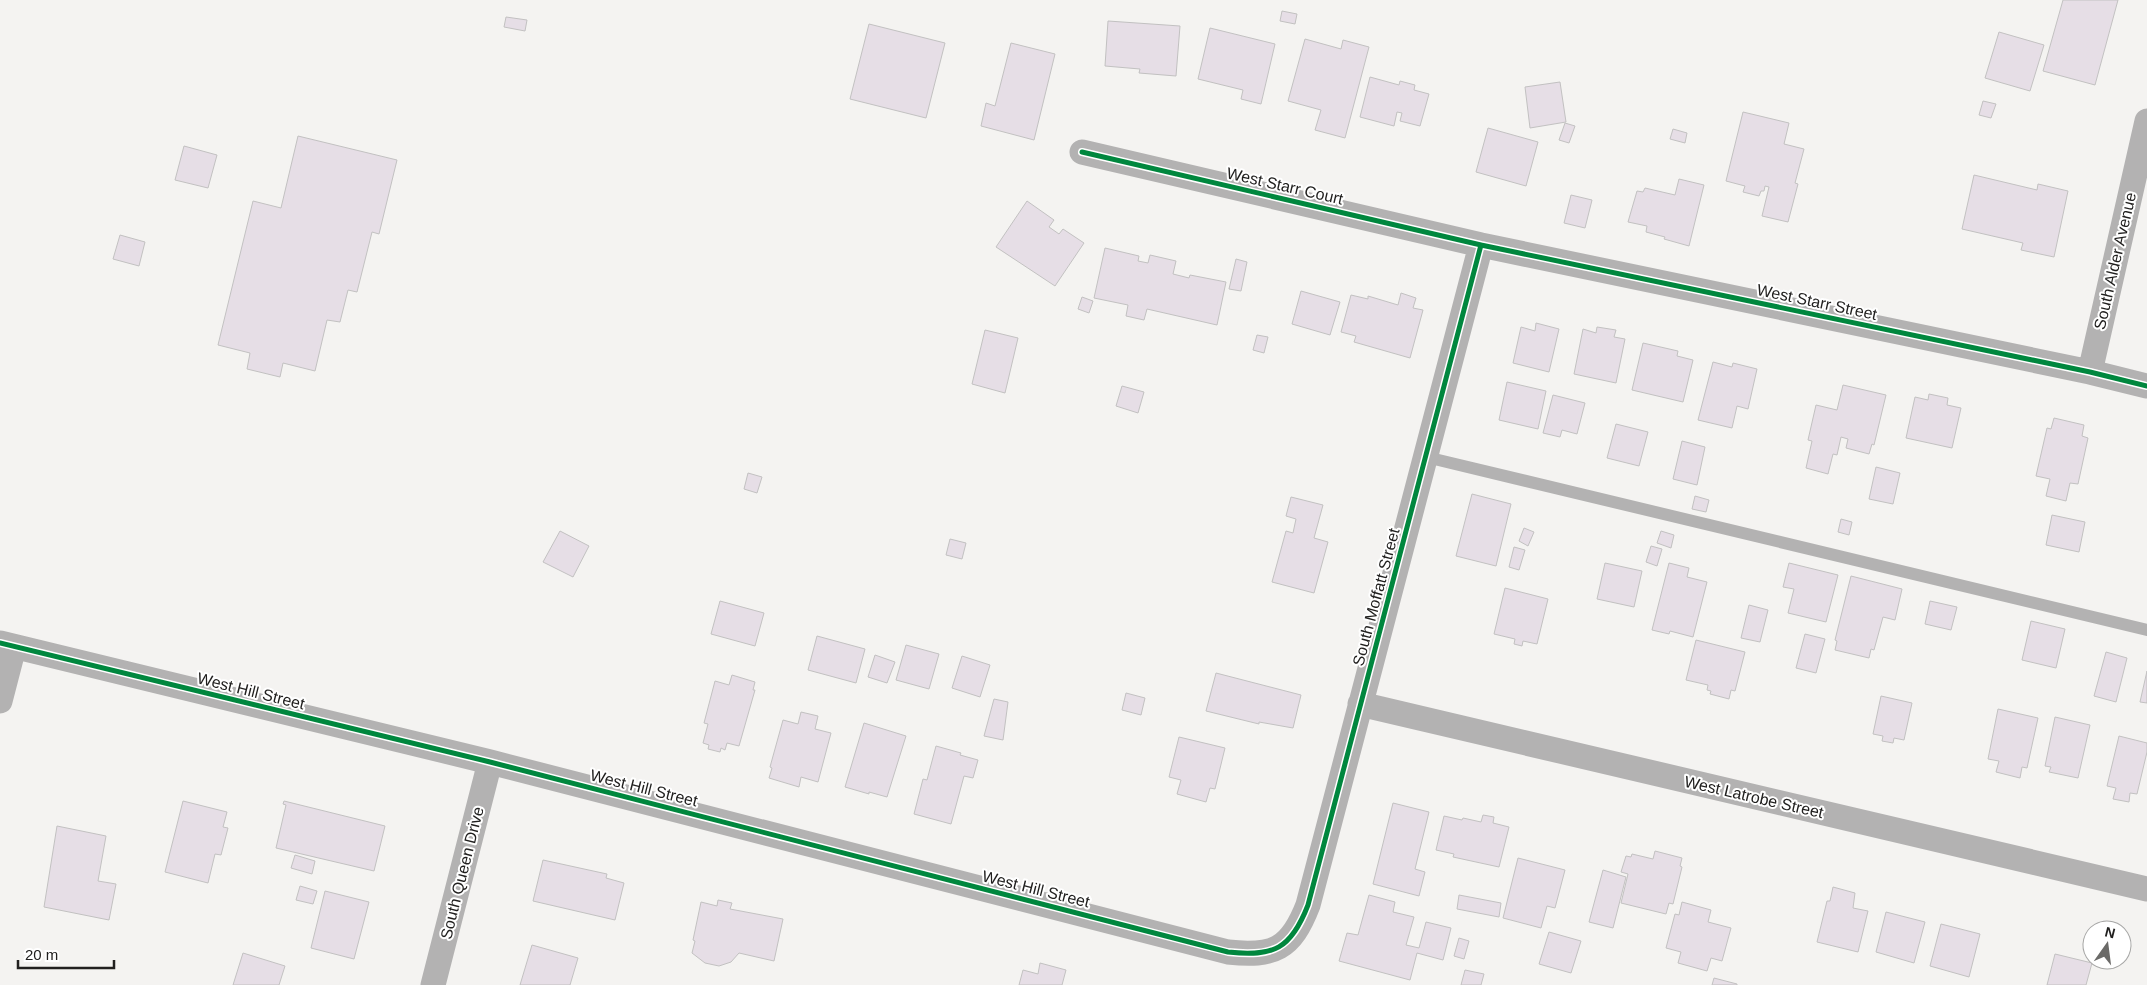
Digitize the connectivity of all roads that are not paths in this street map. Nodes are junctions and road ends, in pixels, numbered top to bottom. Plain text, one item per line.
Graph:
1 (2147, 121) edge
2 (1082, 152) dead end
3 (1482, 245) junction
4 (2090, 372) junction
5 (2147, 386) edge
6 (1426, 457) junction
7 (2147, 630) edge
8 (7, 645) edge
9 (0, 701) edge
10 (1360, 704) junction
11 (490, 762) junction
12 (2147, 890) edge
13 (1280, 947) joint
14 (433, 985) edge

1 - 4 street, South Alder Avenue
2 - 3 street, West Starr Court
3 - 4 street, West Starr Street
3 - 6 street, South Moffatt Street
4 - 5 street, West Starr Street
6 - 7 lane
6 - 10 street, South Moffatt Street
8 - 9 street
8 - 11 street, West Hill Street
10 - 12 street, West Latrobe Street
10 - 13 street, South Moffatt Street
11 - 13 street, West Hill Street
11 - 14 street, South Queen Drive

